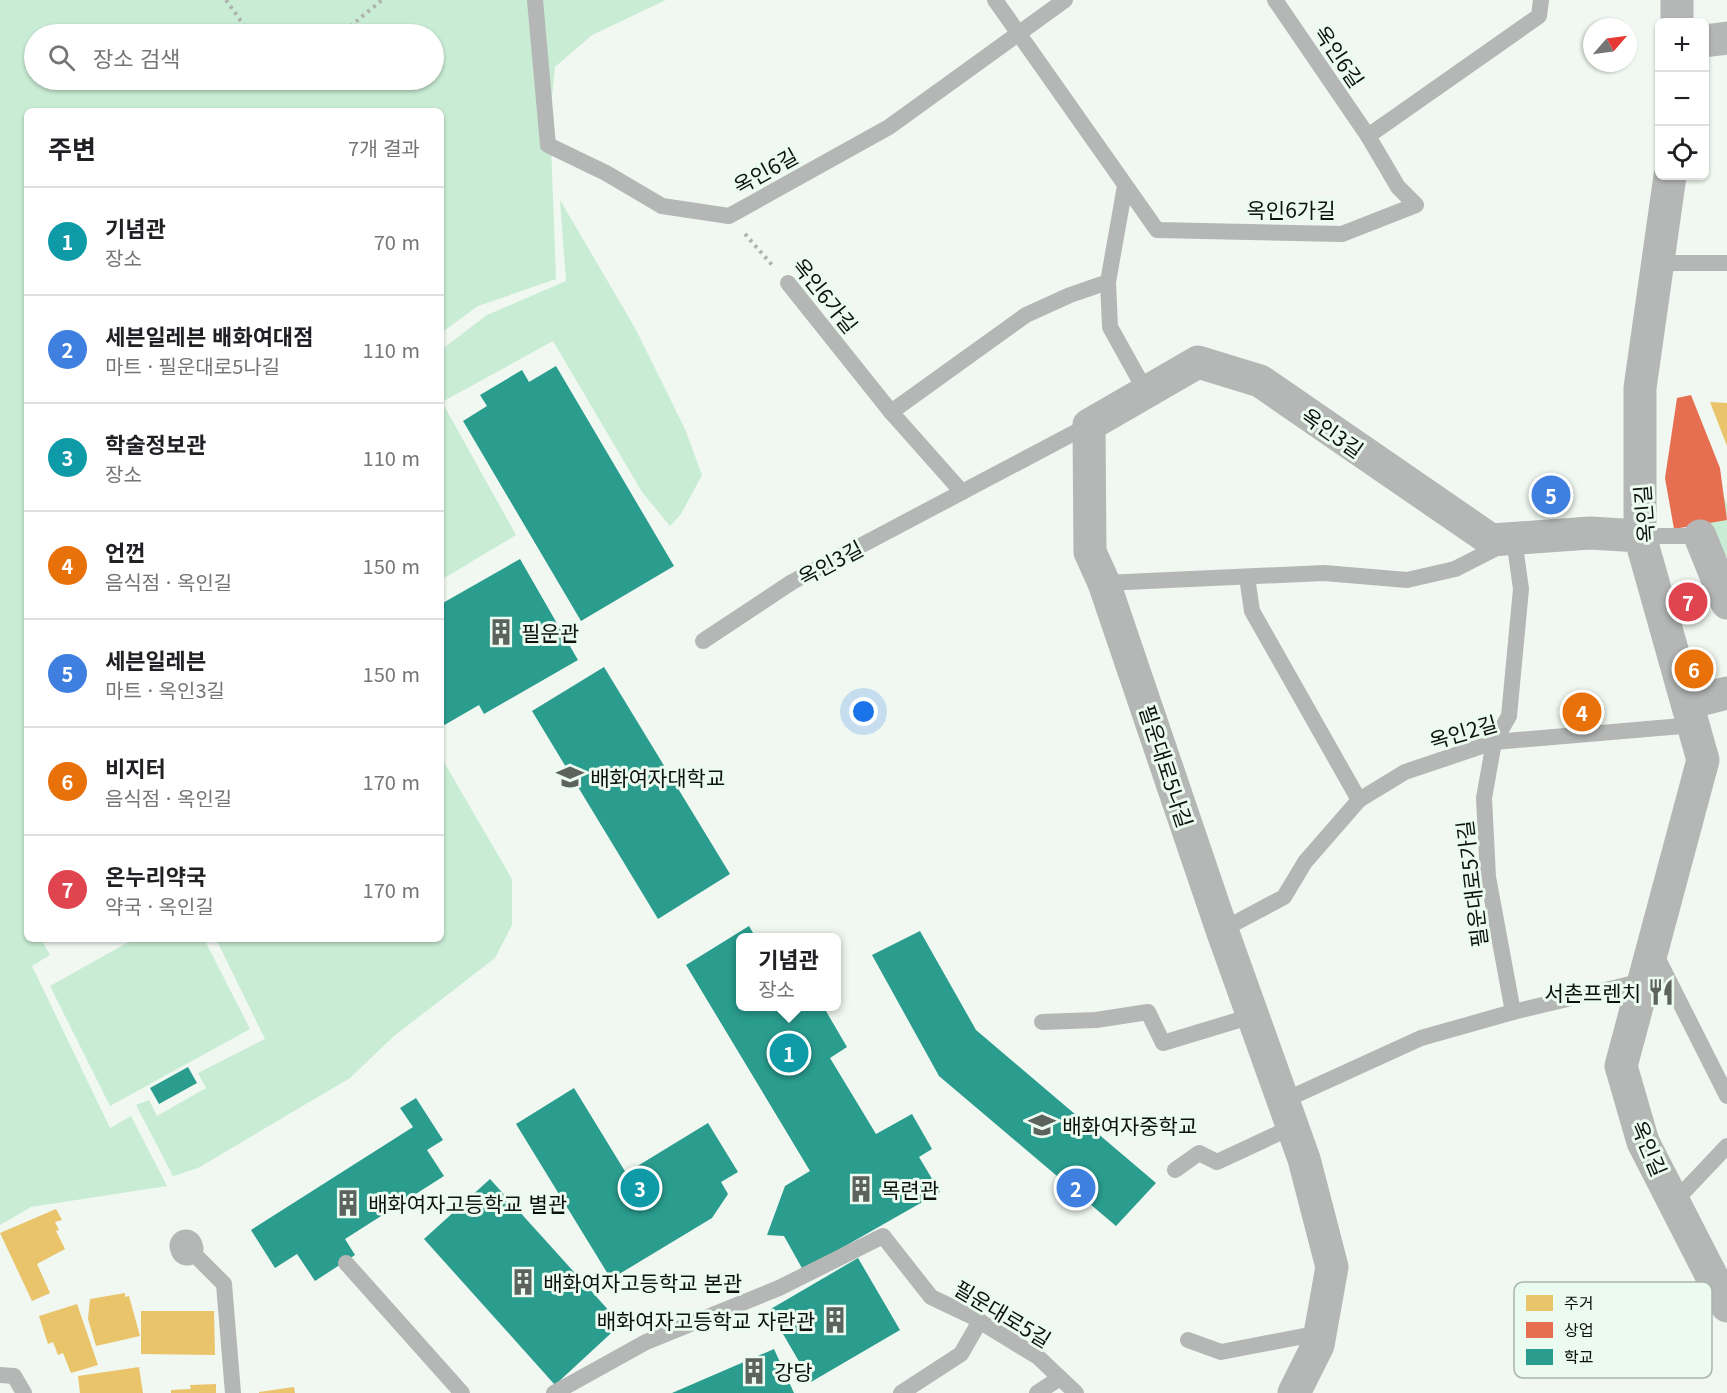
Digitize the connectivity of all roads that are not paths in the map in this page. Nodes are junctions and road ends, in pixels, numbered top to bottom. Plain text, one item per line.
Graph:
1 (535, 0) edge
2 (994, 0) edge
3 (1065, 0) edge
4 (1275, 0) edge
5 (1541, 0) edge
6 (1677, 0) edge
7 (1677, 18) edge
8 (1019, 35) junction
9 (1727, 38) edge
10 (1709, 40) edge
11 (1368, 136) junction
12 (1669, 180) edge
13 (1125, 186) junction
14 (1727, 263) edge
15 (1657, 264) junction
16 (1108, 282) junction
17 (788, 283) road end
18 (1145, 390) junction
19 (891, 412) junction
20 (1089, 425) junction
21 (962, 492) junction
22 (1640, 536) junction
23 (1700, 536) junction
24 (1514, 538) junction
25 (1727, 564) edge
26 (1247, 577) junction
27 (1104, 583) junction
28 (1727, 603) edge
29 (703, 641) dead end
30 (1727, 693) edge
31 (1691, 714) junction
32 (1494, 742) junction
33 (1359, 800) junction
34 (1222, 930) junction
35 (1652, 947) junction
36 (1643, 981) junction
37 (1513, 1012) junction
38 (1252, 1016) junction
39 (1042, 1022) dead end
40 (1727, 1096) edge
41 (1287, 1114) junction
42 (1727, 1146) edge
43 (1174, 1170) dead end
44 (1674, 1202) junction
45 (186, 1248) dead end
46 (346, 1263) dead end
47 (1727, 1306) edge
48 (980, 1321) junction
49 (1320, 1333) junction
50 (1188, 1340) dead end
51 (0, 1375) edge
52 (1060, 1378) junction
53 (24, 1393) edge
54 (233, 1393) edge
55 (462, 1393) edge
56 (554, 1393) edge
57 (901, 1393) edge
58 (1037, 1393) edge
59 (1076, 1393) edge
60 (1294, 1393) edge

1 - 8 lane, 옥인6길
2 - 8 lane
3 - 8 lane, 옥인6길
4 - 11 lane, 옥인6길
5 - 11 lane
6 - 7 street
8 - 13 lane, 옥인6가길
9 - 10 street
11 - 13 lane, 옥인6가길
12 - 15 street, 옥인길
13 - 16 lane
14 - 15 lane
15 - 22 street, 옥인길
16 - 18 lane
16 - 19 lane
17 - 19 lane, 옥인6가길
18 - 20 street, 옥인3길
18 - 24 street, 옥인3길
19 - 21 lane
20 - 21 lane, 옥인3길
20 - 27 street, 필운대로5나길
21 - 29 lane, 옥인3길
22 - 23 lane
22 - 24 street, 옥인3길
22 - 31 street, 옥인길
23 - 25 lane
23 - 28 street
24 - 26 lane, 옥인3길
24 - 32 lane, 필운대로5가길
26 - 27 lane, 옥인3길
26 - 33 lane
27 - 34 street, 필운대로5나길
30 - 31 street
31 - 32 lane, 옥인2길
31 - 35 street, 옥인길
32 - 33 lane, 옥인2길
32 - 37 lane, 필운대로5가길
33 - 34 lane, 옥인2길
34 - 38 street, 필운대로5나길
35 - 36 street, 옥인길
35 - 40 lane
36 - 37 lane
36 - 44 street, 옥인길
37 - 41 lane
38 - 39 lane
38 - 41 street, 필운대로5나길
41 - 43 lane
41 - 49 street, 필운대로5나길
42 - 44 lane
44 - 47 street, 옥인길
45 - 54 lane
46 - 55 lane
48 - 52 lane, 필운대로5길
48 - 56 lane, 필운대로5길
48 - 57 lane
49 - 50 lane
49 - 60 street, 필운대로5나길
51 - 53 lane
52 - 58 lane
52 - 59 lane, 필운대로5길

